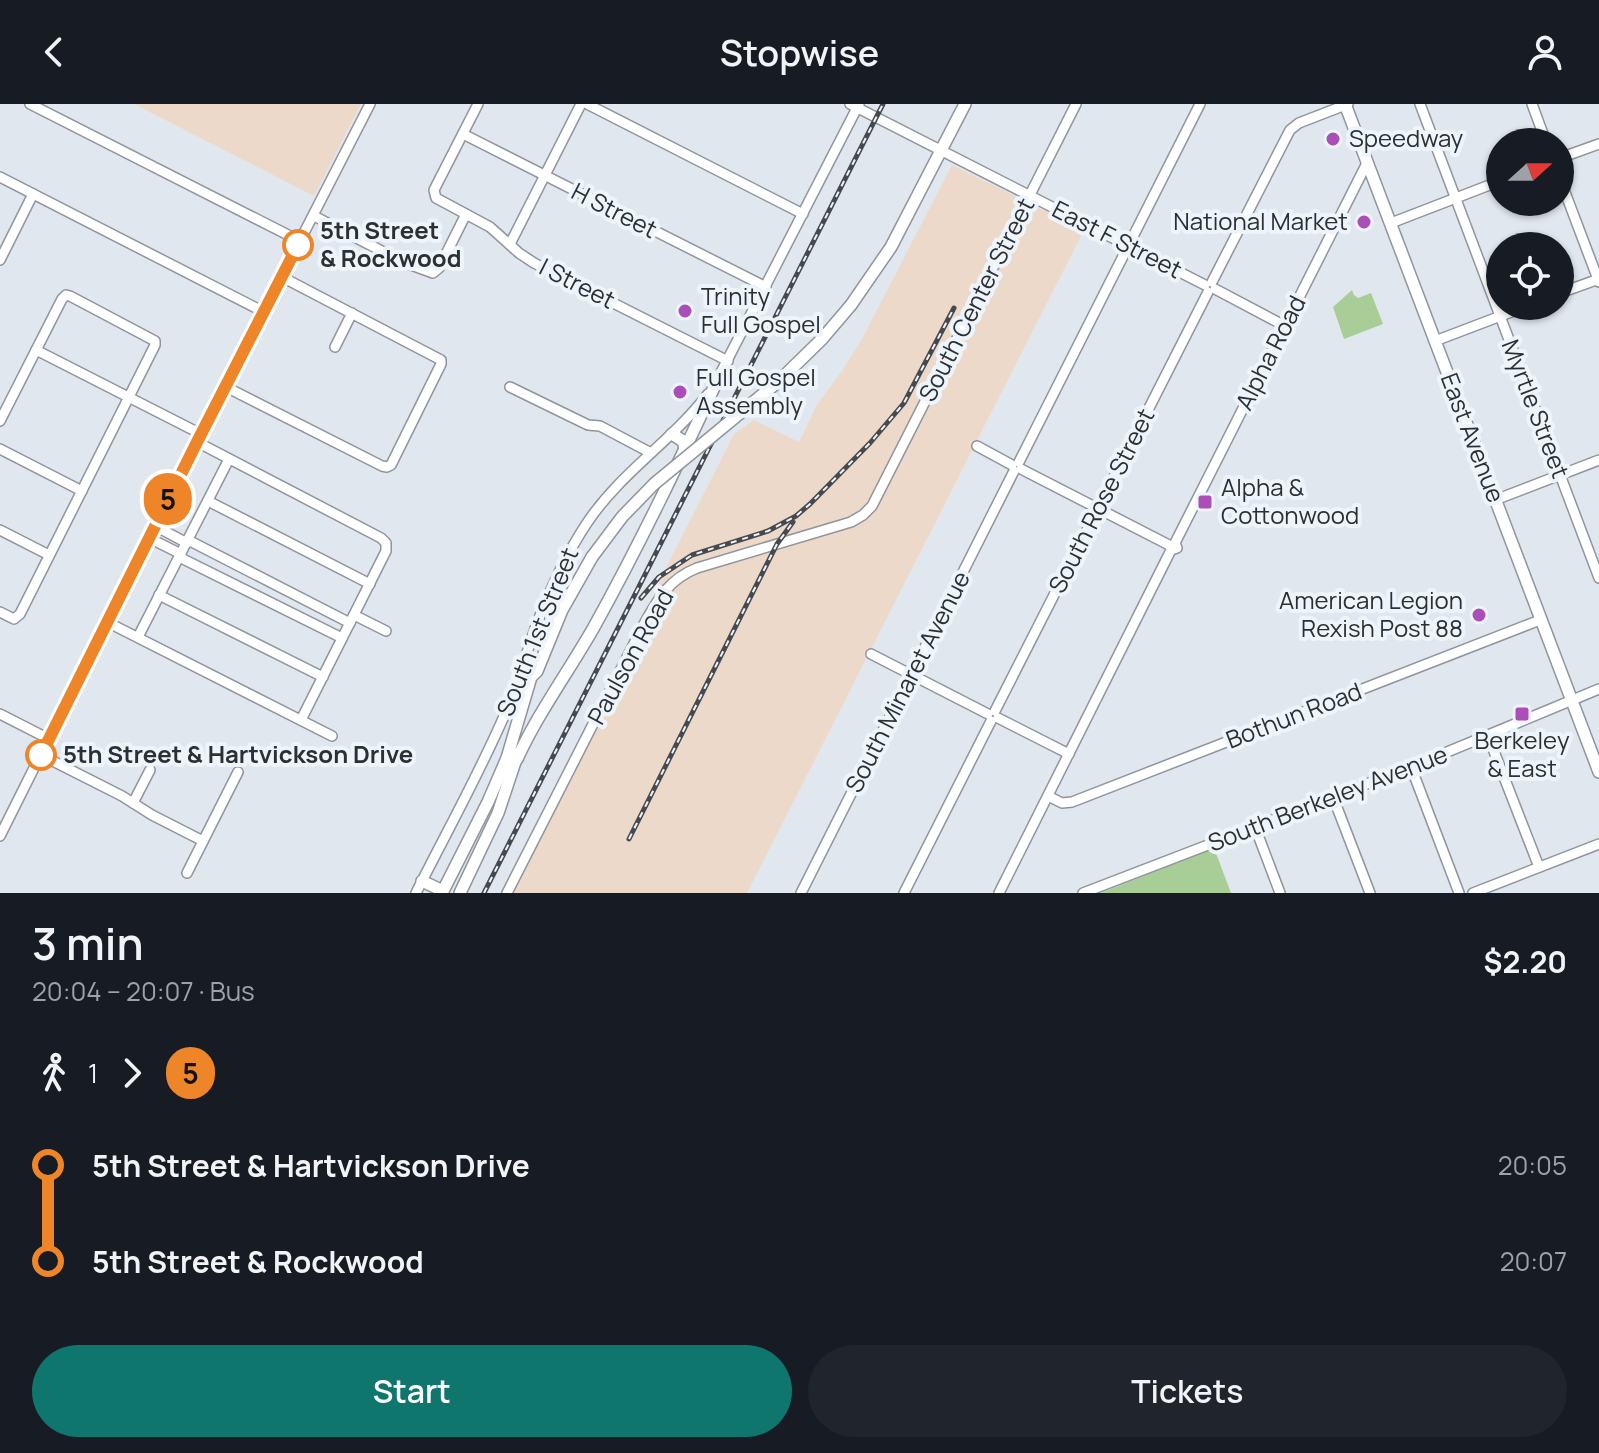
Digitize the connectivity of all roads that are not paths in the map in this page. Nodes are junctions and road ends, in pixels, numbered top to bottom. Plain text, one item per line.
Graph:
1 (30, 104) edge
2 (370, 104) edge
3 (478, 104) edge
4 (584, 104) edge
5 (965, 104) edge
6 (1076, 104) edge
7 (1200, 104) edge
8 (1346, 104) edge
9 (1420, 104) edge
10 (1532, 104) edge
11 (856, 105) edge
12 (1541, 128) edge
13 (463, 134) junction
14 (1599, 144) edge
15 (942, 151) junction
16 (1574, 153) edge
17 (1367, 163) junction
18 (545, 176) junction
19 (0, 177) edge
20 (1486, 186) edge
21 (33, 194) junction
22 (1030, 196) junction
23 (1455, 198) junction
24 (466, 214) junction
25 (803, 214) junction
26 (1574, 215) edge
27 (314, 216) junction
28 (1391, 223) junction
29 (300, 241) junction
30 (510, 244) junction
31 (1128, 246) junction
32 (0, 260) edge
33 (282, 277) junction
34 (1486, 279) edge
35 (1599, 280) edge
36 (766, 287) junction
37 (1210, 287) junction
38 (1574, 288) edge
39 (264, 312) junction
40 (352, 313) junction
41 (1490, 320) edge
42 (1502, 320) edge
43 (1285, 326) junction
44 (1435, 341) junction
45 (335, 347) dead end
46 (36, 350) junction
47 (728, 361) junction
48 (718, 379) junction
49 (226, 387) junction
50 (510, 387) dead end
51 (130, 398) junction
52 (0, 421) edge
53 (672, 434) junction
54 (199, 438) junction
55 (977, 446) dead end
56 (0, 449) edge
57 (685, 449) junction
58 (651, 453) junction
59 (229, 459) junction
60 (1599, 460) edge
61 (1017, 467) junction
62 (1560, 475) junction
63 (82, 491) junction
64 (879, 496) joint
65 (1495, 500) junction
66 (208, 501) junction
67 (1098, 508) junction
68 (155, 526) junction
69 (0, 530) edge
70 (174, 536) junction
71 (149, 538) junction
72 (187, 541) junction
73 (1172, 546) junction
74 (169, 548) junction
75 (49, 555) junction
76 (180, 555) junction
77 (1599, 578) edge
78 (370, 584) junction
79 (159, 595) junction
80 (0, 612) edge
81 (352, 619) junction
82 (1540, 620) junction
83 (107, 622) junction
84 (386, 631) dead end
85 (138, 637) junction
86 (342, 638) junction
87 (871, 654) dead end
88 (537, 671) junction
89 (912, 674) junction
90 (323, 677) junction
91 (1599, 689) edge
92 (1572, 700) junction
93 (0, 714) edge
94 (993, 716) junction
95 (301, 720) junction
96 (332, 736) dead end
97 (1488, 736) junction
98 (49, 739) junction
99 (1069, 754) junction
100 (41, 755) junction
101 (517, 759) junction
102 (1411, 767) junction
103 (150, 770) dead end
104 (238, 772) dead end
105 (1599, 772) edge
106 (1048, 796) junction
107 (1333, 797) junction
108 (133, 803) junction
109 (1255, 827) junction
110 (0, 836) edge
111 (203, 841) junction
112 (1599, 844) edge
113 (1539, 867) junction
114 (187, 873) dead end
115 (422, 881) junction
116 (443, 892) edge
117 (416, 893) edge
118 (460, 893) edge
119 (507, 893) edge
120 (801, 893) edge
121 (904, 893) edge
122 (999, 893) edge
123 (1083, 893) edge
124 (1280, 893) edge
125 (1370, 893) edge
126 (1459, 893) edge
127 (1473, 893) edge

1 - 29 street
2 - 27 street
3 - 13 street
4 - 18 street
4 - 25 street
5 - 15 main road
6 - 22 street, South Center Street
7 - 31 street, South Minaret Avenue
8 - 17 main road, East Avenue
8 - 37 street, South Rose Street
9 - 23 street, Myrtle Street
10 - 12 street
11 - 15 street, East F Street
11 - 25 street, South 1st Street
13 - 18 street, H Street
13 - 24 street, I Street
14 - 16 street
15 - 22 street, East F Street
15 - 88 main road, bridge
17 - 28 main road, East Avenue
17 - 43 street, Alpha Road
18 - 30 street
18 - 36 street, H Street
19 - 21 street
20 - 23 street
21 - 32 street
21 - 39 street
22 - 31 street, East F Street
22 - 64 street, South Center Street
23 - 28 street
23 - 34 street, Myrtle Street
24 - 27 street
24 - 30 street, I Street
25 - 36 street, South 1st Street
26 - 35 street
27 - 29 street
28 - 44 main road, East Avenue
29 - 33 street
30 - 47 street, I Street
31 - 37 street, East F Street
31 - 61 street, South Minaret Avenue
33 - 39 street
33 - 40 street
35 - 38 street
36 - 47 street, South 1st Street
37 - 43 street, East F Street
37 - 67 street, South Rose Street
39 - 49 street
40 - 45 street
40 - 49 street
41 - 44 street
42 - 62 street, Myrtle Street
43 - 73 street, Alpha Road
44 - 65 main road, East Avenue
46 - 51 street
46 - 51 street
46 - 52 street
47 - 48 street, South 1st Street
48 - 53 street, South 1st Street
48 - 57 main road
49 - 54 street
50 - 58 street
51 - 54 street
51 - 63 street
53 - 57 main road
53 - 58 street, South 1st Street
54 - 59 street
54 - 68 street
55 - 61 street
56 - 63 street
57 - 101 main road
58 - 115 street, South 1st Street
59 - 66 street
59 - 78 street
60 - 62 street
61 - 67 street
61 - 89 street, South Minaret Avenue
62 - 65 street
62 - 77 street, Myrtle Street
63 - 75 street
64 - 119 street, Paulson Road
65 - 82 main road, East Avenue
66 - 72 street
66 - 78 street
67 - 73 street
67 - 94 street, South Rose Street
68 - 70 street
68 - 71 street
69 - 75 street
70 - 72 street
70 - 74 street
71 - 74 street
71 - 83 street
72 - 76 street
72 - 81 street
73 - 99 street, Alpha Road
74 - 76 street
75 - 80 street
76 - 79 street
76 - 86 street
78 - 81 street
79 - 85 street
79 - 90 street
81 - 84 street
81 - 86 street
82 - 92 main road, East Avenue
82 - 106 street, Bothun Road
83 - 85 street
83 - 98 street
85 - 95 street
86 - 90 street
87 - 89 street
88 - 101 main road
88 - 116 main road
89 - 94 street
89 - 120 street, South Minaret Avenue
90 - 95 street
91 - 92 street, South Berkeley Avenue
92 - 97 street, South Berkeley Avenue
92 - 105 main road, East Avenue
93 - 98 street
94 - 99 street
94 - 121 street, South Rose Street
95 - 96 street
97 - 102 street, South Berkeley Avenue
97 - 113 street
98 - 100 street
99 - 106 street, Alpha Road
100 - 108 street
100 - 110 street
101 - 118 main road
102 - 107 street, South Berkeley Avenue
102 - 126 street
103 - 108 street
104 - 111 street
106 - 122 street, Alpha Road
107 - 109 street, South Berkeley Avenue
107 - 125 street
108 - 111 street
109 - 123 street, South Berkeley Avenue
109 - 124 street
111 - 114 street
112 - 113 street
113 - 127 street
115 - 116 main road
115 - 117 street, South 1st Street

